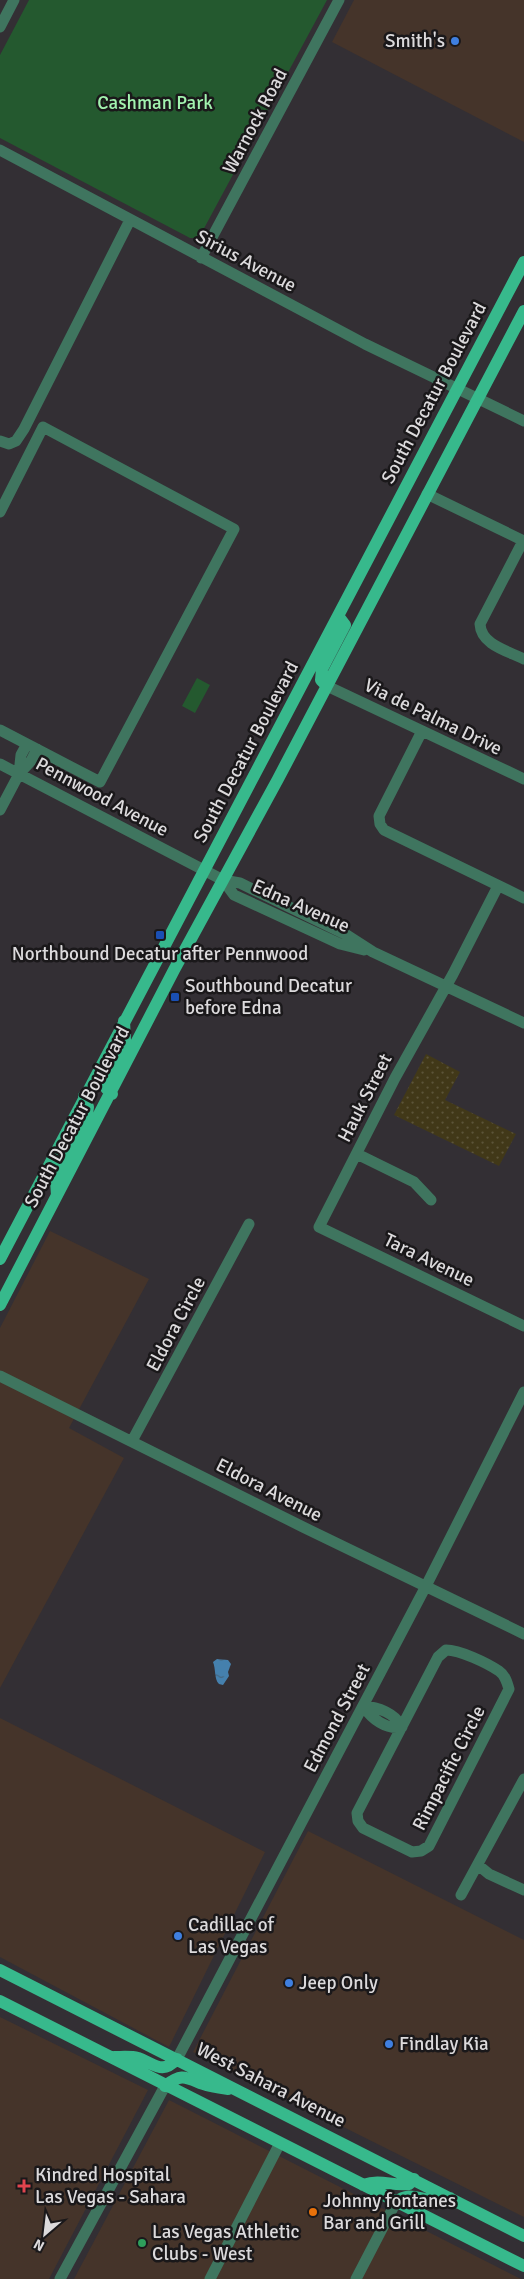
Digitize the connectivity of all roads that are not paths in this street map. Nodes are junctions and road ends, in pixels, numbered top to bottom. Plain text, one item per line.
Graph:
1 (14, 0) edge
2 (339, 0) edge
3 (0, 27) edge
4 (0, 150) edge
5 (130, 220) junction
6 (201, 258) junction
7 (524, 262) edge
8 (524, 311) edge
9 (457, 390) junction
10 (477, 400) junction
11 (524, 421) edge
12 (0, 441) edge
13 (427, 494) junction
14 (0, 512) edge
15 (523, 541) edge
16 (339, 616) junction
17 (524, 659) edge
18 (328, 686) junction
19 (0, 730) edge
20 (422, 731) junction
21 (32, 747) junction
22 (0, 764) edge
23 (19, 774) junction
24 (524, 779) edge
25 (0, 810) edge
26 (214, 875) junction
27 (498, 886) junction
28 (524, 898) edge
29 (444, 986) junction
30 (124, 1021) junction
31 (524, 1024) edge
32 (112, 1094) junction
33 (84, 1096) junction
34 (357, 1154) junction
35 (57, 1197) junction
36 (431, 1200) dead end
37 (250, 1224) dead end
38 (319, 1227) joint
39 (0, 1259) edge
40 (0, 1305) edge
41 (524, 1326) edge
42 (0, 1376) edge
43 (524, 1392) edge
44 (132, 1441) junction
45 (426, 1586) junction
46 (524, 1634) edge
47 (362, 1706) junction
48 (402, 1728) junction
49 (524, 1779) edge
50 (478, 1865) junction
51 (524, 1890) edge
52 (461, 1895) dead end
53 (2, 1972) edge
54 (0, 2002) edge
55 (109, 2056) junction
56 (177, 2059) junction
57 (165, 2086) junction
58 (242, 2092) junction
59 (280, 2143) junction
60 (414, 2179) junction
61 (363, 2186) junction
62 (450, 2198) junction
63 (396, 2202) junction
64 (524, 2236) edge
65 (524, 2266) edge
66 (60, 2279) edge
67 (210, 2279) edge
68 (356, 2279) edge

1 - 3 street
2 - 6 street, Warnock Road
4 - 5 street, Sirius Avenue
5 - 6 street, Sirius Avenue
5 - 12 street
6 - 9 street, Sirius Avenue
7 - 9 main road, South Decatur Boulevard
8 - 10 main road, South Decatur Boulevard
9 - 10 street, Sirius Avenue
9 - 16 main road, South Decatur Boulevard
10 - 11 street, Sirius Avenue
10 - 13 main road, South Decatur Boulevard
13 - 15 street
13 - 18 main road, South Decatur Boulevard
14 - 21 street
15 - 17 street
16 - 18 main road
16 - 26 main road, South Decatur Boulevard
18 - 20 street, Via de Palma Drive
18 - 26 main road, South Decatur Boulevard
19 - 21 street
20 - 24 street, Via de Palma Drive
20 - 27 street
21 - 23 street
22 - 23 street, Pennwood Avenue
23 - 25 street
23 - 26 street, Pennwood Avenue
26 - 29 street, Edna Avenue
26 - 30 main road, South Decatur Boulevard
26 - 32 main road, South Decatur Boulevard
27 - 28 street
27 - 29 street, Hauk Street
29 - 31 street, Edna Avenue
29 - 34 street, Hauk Street
30 - 32 main road
30 - 33 main road, South Decatur Boulevard
32 - 35 main road, South Decatur Boulevard
33 - 35 main road
33 - 39 main road, South Decatur Boulevard
34 - 36 street
34 - 38 street, Hauk Street
35 - 40 main road, South Decatur Boulevard
37 - 44 street, Eldora Circle
38 - 41 street, Tara Avenue
42 - 44 street, Eldora Avenue
43 - 45 street, Edmond Street
44 - 45 street, Eldora Avenue
45 - 46 street, Eldora Avenue
45 - 47 street, Edmond Street
47 - 48 street
47 - 56 street, Edmond Street
48 - 48 street, Rimpacific Circle
49 - 50 street
50 - 51 street
50 - 52 street
53 - 56 main road, West Sahara Avenue
54 - 55 main road
55 - 56 main road
55 - 57 main road
56 - 58 main road, West Sahara Avenue
57 - 58 main road
57 - 59 main road
57 - 66 street
58 - 60 main road, West Sahara Avenue
59 - 61 main road
59 - 67 street
60 - 61 main road
60 - 62 main road, West Sahara Avenue
61 - 63 main road
62 - 63 main road
62 - 64 main road, West Sahara Avenue
63 - 65 main road
63 - 68 street

